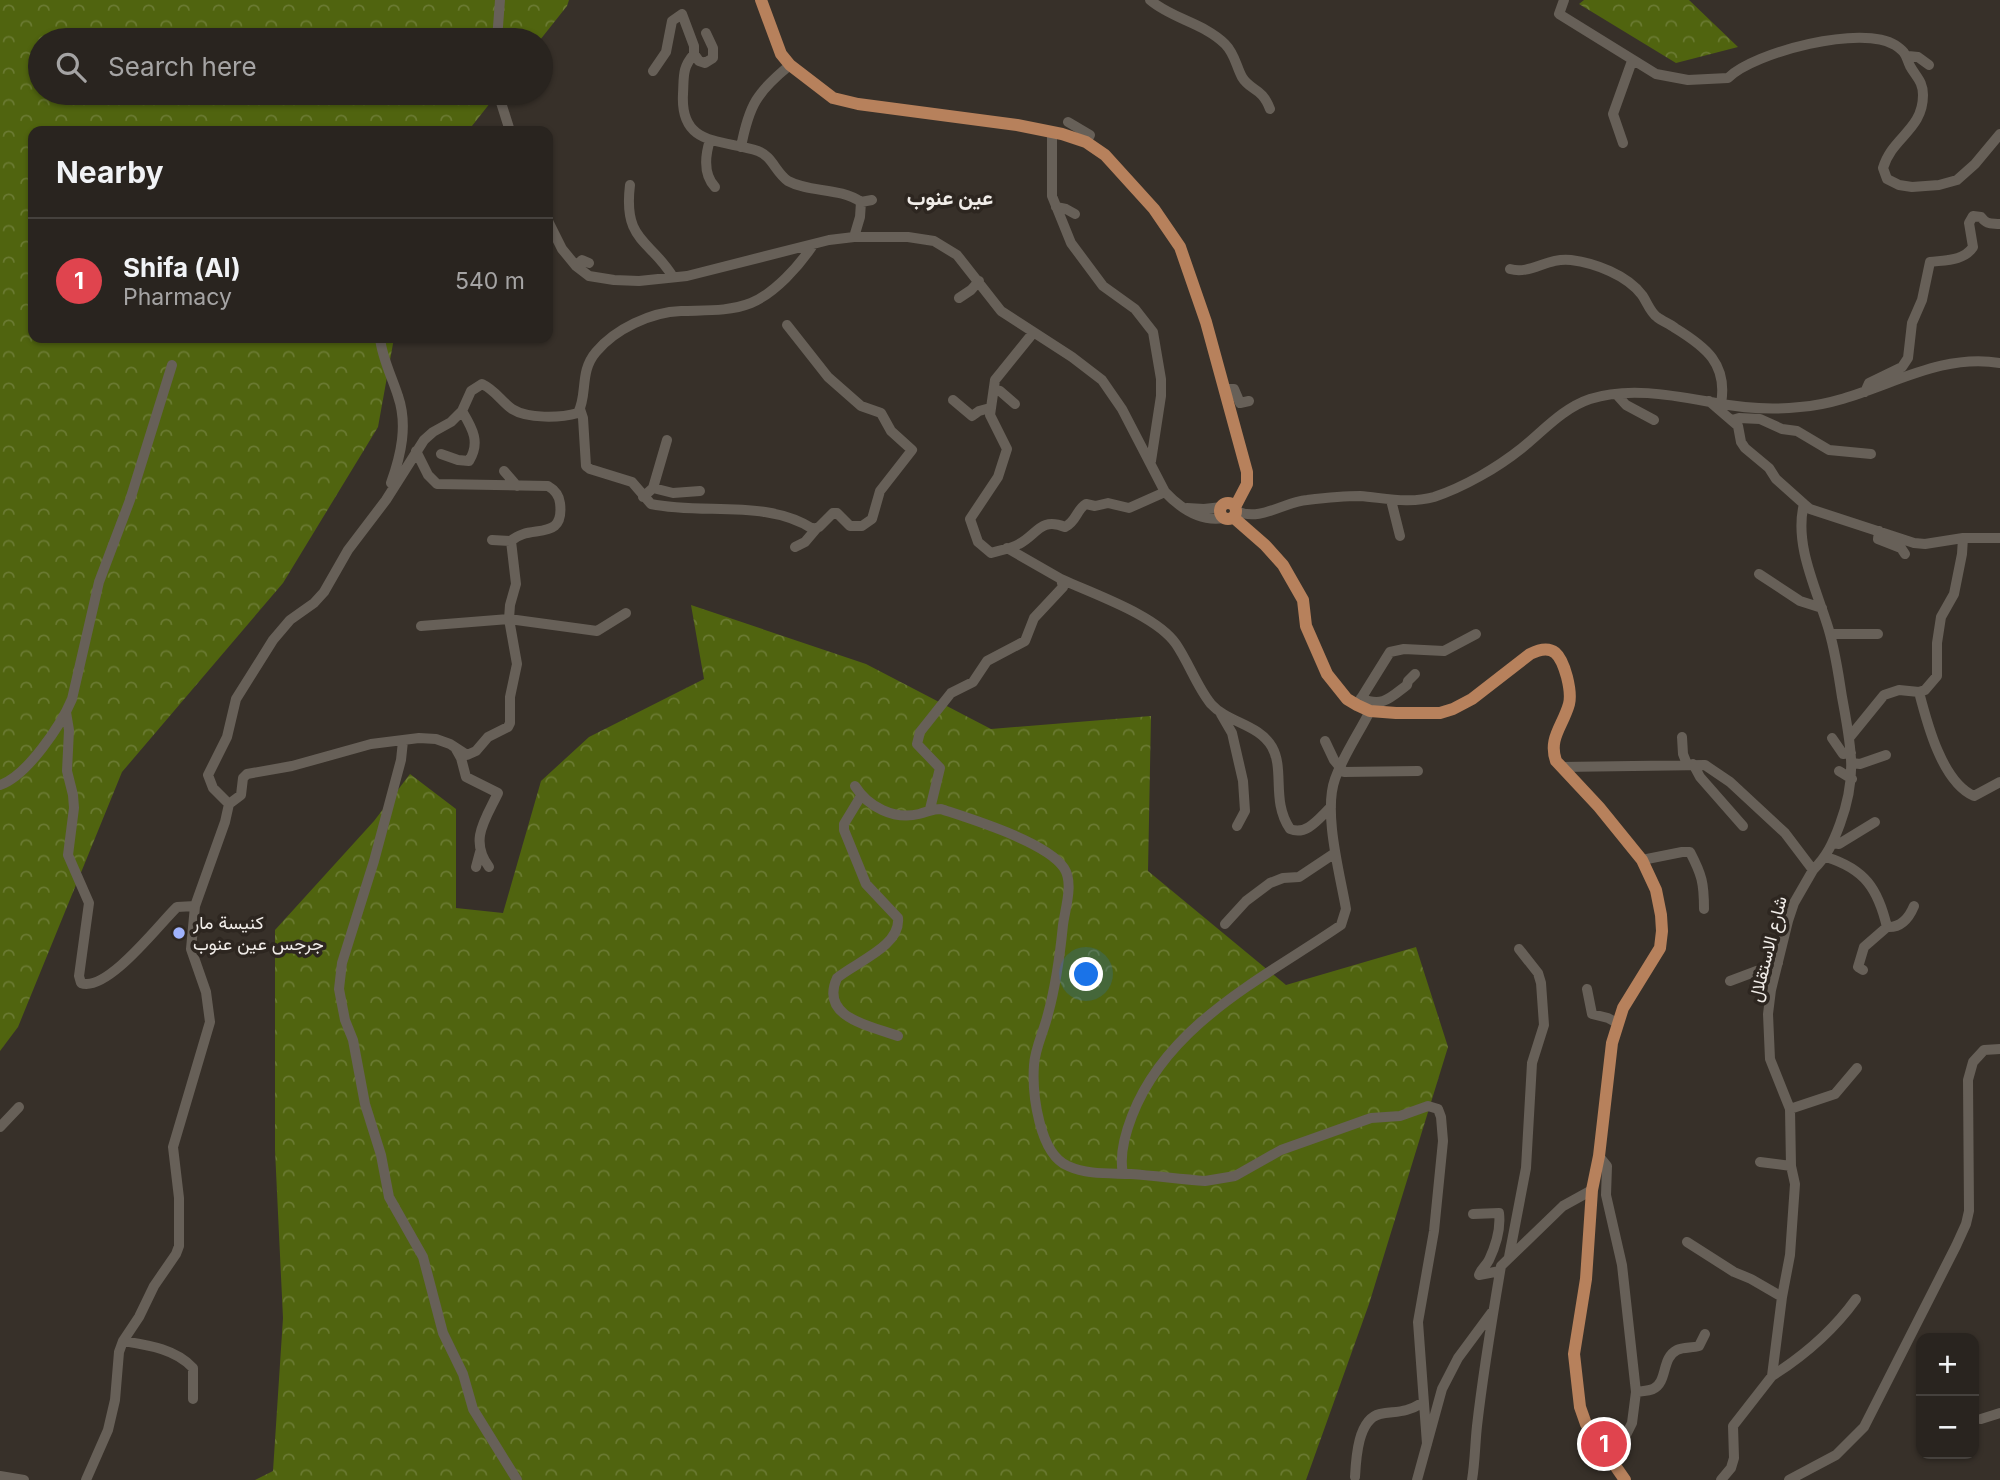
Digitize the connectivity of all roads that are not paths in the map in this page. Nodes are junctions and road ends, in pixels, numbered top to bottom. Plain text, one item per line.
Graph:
1 (500, 0) edge
2 (761, 0) edge
3 (1150, 0) edge
4 (1564, 0) edge
5 (498, 28) edge
6 (706, 33) dead end
7 (694, 54) junction
8 (1908, 56) junction
9 (1632, 61) junction
10 (790, 65) junction
11 (1929, 65) dead end
12 (653, 71) dead end
13 (502, 105) edge
14 (1270, 109) dead end
15 (1068, 122) dead end
16 (508, 126) edge
17 (1052, 132) junction
18 (2000, 134) edge
19 (710, 140) junction
20 (1086, 142) junction
21 (1623, 143) dead end
22 (741, 147) junction
23 (630, 185) dead end
24 (715, 187) dead end
25 (872, 200) dead end
26 (861, 202) junction
27 (1056, 207) junction
28 (1075, 214) dead end
29 (2000, 224) edge
30 (553, 231) edge
31 (854, 237) junction
32 (813, 245) junction
33 (946, 247) junction
34 (959, 247) dead end
35 (589, 263) dead end
36 (576, 266) junction
37 (1510, 269) dead end
38 (673, 277) junction
39 (979, 281) junction
40 (959, 298) dead end
41 (787, 325) dead end
42 (1033, 333) junction
43 (381, 343) edge
44 (2000, 363) edge
45 (172, 365) dead end
46 (1224, 389) junction
47 (995, 390) junction
48 (1865, 392) junction
49 (1617, 395) junction
50 (953, 400) dead end
51 (1249, 401) dead end
52 (1709, 401) junction
53 (1016, 404) dead end
54 (1721, 404) junction
55 (990, 408) junction
56 (580, 409) junction
57 (462, 411) junction
58 (1654, 420) dead end
59 (1732, 420) junction
60 (667, 440) dead end
61 (416, 451) junction
62 (441, 454) dead end
63 (1871, 454) dead end
64 (1151, 461) junction
65 (504, 471) dead end
66 (517, 486) junction
67 (653, 488) junction
68 (701, 491) dead end
69 (1165, 492) junction
70 (643, 497) junction
71 (386, 500) junction
72 (1391, 500) junction
73 (1804, 504) junction
74 (1230, 511) junction
75 (817, 529) junction
76 (1879, 531) junction
77 (1400, 537) dead end
78 (1963, 538) junction
79 (2000, 538) edge
80 (492, 540) dead end
81 (511, 541) junction
82 (795, 547) dead end
83 (1007, 548) junction
84 (1905, 554) dead end
85 (1759, 574) dead end
86 (1061, 579) junction
87 (1822, 608) junction
88 (626, 613) dead end
89 (509, 620) junction
90 (421, 626) dead end
91 (1476, 634) dead end
92 (1830, 634) junction
93 (1878, 634) dead end
94 (1415, 674) dead end
95 (1919, 692) junction
96 (1359, 702) junction
97 (1219, 711) junction
98 (1370, 711) junction
99 (66, 712) junction
100 (1682, 737) dead end
101 (1832, 738) dead end
102 (1849, 738) junction
103 (403, 741) junction
104 (1325, 741) dead end
105 (456, 749) junction
106 (1886, 755) dead end
107 (1852, 758) junction
108 (1690, 764) junction
109 (1340, 768) junction
110 (1561, 768) junction
111 (1418, 771) dead end
112 (1839, 771) dead end
113 (1852, 779) junction
114 (2000, 782) edge
115 (0, 785) edge
116 (855, 786) dead end
117 (861, 796) junction
118 (229, 804) junction
119 (1331, 807) junction
120 (930, 809) junction
121 (1875, 822) dead end
122 (1237, 826) dead end
123 (1743, 826) dead end
124 (1833, 843) junction
125 (480, 852) junction
126 (1335, 853) junction
127 (1826, 857) junction
128 (1642, 860) junction
129 (476, 867) dead end
130 (489, 867) dead end
131 (1813, 870) junction
132 (195, 905) junction
133 (1914, 906) dead end
134 (1704, 909) dead end
135 (1225, 924) dead end
136 (1887, 927) junction
137 (1519, 949) dead end
138 (1778, 963) junction
139 (1863, 970) dead end
140 (1730, 981) dead end
141 (1587, 989) dead end
142 (1617, 1023) junction
143 (898, 1036) dead end
144 (2000, 1049) edge
145 (1857, 1068) dead end
146 (19, 1107) dead end
147 (1790, 1109) junction
148 (0, 1127) edge
149 (1599, 1156) junction
150 (1760, 1163) dead end
151 (1791, 1166) junction
152 (1123, 1174) junction
153 (1592, 1191) junction
154 (1473, 1214) dead end
155 (1687, 1242) dead end
156 (1508, 1258) junction
157 (1500, 1271) junction
158 (1782, 1297) junction
159 (1856, 1299) dead end
160 (1492, 1312) junction
161 (1705, 1334) dead end
162 (123, 1341) junction
163 (1772, 1376) junction
164 (1636, 1392) junction
165 (193, 1399) dead end
166 (1422, 1404) junction
167 (2000, 1413) edge
168 (1981, 1419) dead end
169 (1427, 1444) junction
170 (1612, 1463) junction
171 (0, 1476) edge
172 (1355, 1477) dead end
173 (1621, 1479) edge
174 (1795, 1479) edge
175 (24, 1480) edge
176 (86, 1480) edge
177 (517, 1480) edge
178 (1417, 1480) edge
179 (1472, 1480) edge
180 (1721, 1480) edge

1 - 5 street
2 - 10 main road
3 - 14 street
4 - 9 street
6 - 7 street
7 - 12 street
7 - 19 street
8 - 9 street
8 - 11 street
8 - 18 street
9 - 21 street
10 - 17 main road
10 - 22 street
13 - 16 street
15 - 20 street
17 - 20 main road
17 - 27 street
19 - 22 street
19 - 24 street
20 - 46 main road
22 - 26 street
23 - 38 street
25 - 26 street
26 - 31 street
27 - 28 street
27 - 64 street
29 - 48 street
30 - 36 street
31 - 32 street
31 - 33 street
32 - 38 street
32 - 56 street
33 - 34 street
33 - 39 street
35 - 36 street
36 - 38 street
37 - 54 street
39 - 40 street
39 - 42 street
41 - 75 street
42 - 47 street
42 - 64 street
43 - 71 street
44 - 48 street
45 - 99 street
46 - 51 street
46 - 74 main road
47 - 53 street
47 - 55 street
48 - 54 street
49 - 52 street
49 - 58 street
49 - 72 street
50 - 55 street
52 - 54 street
52 - 59 street
55 - 83 street
56 - 57 street
56 - 70 street
57 - 61 street
57 - 62 street
59 - 63 street
59 - 73 street
60 - 67 street
61 - 66 street
61 - 71 street
64 - 69 street
65 - 66 street
66 - 81 street
67 - 68 street
67 - 70 street
69 - 74 street
69 - 83 street
70 - 75 street
71 - 118 street
72 - 74 street
72 - 77 street
73 - 76 street
73 - 87 street, شارع الاستقلال
74 - 96 main road
75 - 82 street
76 - 78 street
76 - 84 street
78 - 79 street
78 - 95 street
80 - 81 street
81 - 89 street
83 - 86 street
85 - 87 street
86 - 97 street
86 - 120 street
87 - 92 street, شارع الاستقلال
88 - 89 street
89 - 90 street
89 - 105 street
91 - 96 street
92 - 93 street
92 - 102 street, شارع الاستقلال
94 - 96 street
95 - 102 street
95 - 114 street
96 - 98 main road
97 - 119 street
97 - 122 street
98 - 109 street
98 - 110 main road
99 - 115 street
99 - 132 street
100 - 108 street
101 - 107 street
102 - 107 street, شارع الاستقلال
103 - 105 street
103 - 118 street
103 - 177 street
104 - 109 street
105 - 125 street
106 - 107 street
107 - 113 street, شارع الاستقلال
108 - 110 street
108 - 123 street
108 - 131 street
109 - 111 street
109 - 119 street
110 - 128 main road
112 - 113 street
113 - 124 street, شارع الاستقلال
116 - 117 street
117 - 120 street
117 - 143 street
118 - 132 street
119 - 126 street
120 - 152 street
121 - 124 street
124 - 127 street, شارع الاستقلال
125 - 129 street
125 - 130 street
126 - 135 street
126 - 152 street
127 - 131 street, شارع الاستقلال
127 - 136 street
128 - 134 street
128 - 142 main road
131 - 138 street, شارع الاستقلال
132 - 162 street
133 - 136 street
136 - 139 street
137 - 156 street
138 - 140 street
138 - 147 street, شارع الاستقلال
141 - 142 street
142 - 149 main road
144 - 174 street
145 - 147 street
146 - 148 street
147 - 151 street, شارع الاستقلال
149 - 153 main road
149 - 164 street
150 - 151 street
151 - 158 street, شارع الاستقلال
152 - 166 street
153 - 156 street
153 - 170 main road
154 - 157 street
155 - 158 street
156 - 157 street
157 - 160 street
158 - 163 street, شارع الاستقلال
159 - 163 street
160 - 169 street
160 - 179 street
161 - 164 street
162 - 165 street
162 - 176 street
163 - 180 street
164 - 170 street
166 - 169 street
166 - 172 street
167 - 168 street
169 - 178 street
170 - 173 main road
171 - 175 street

